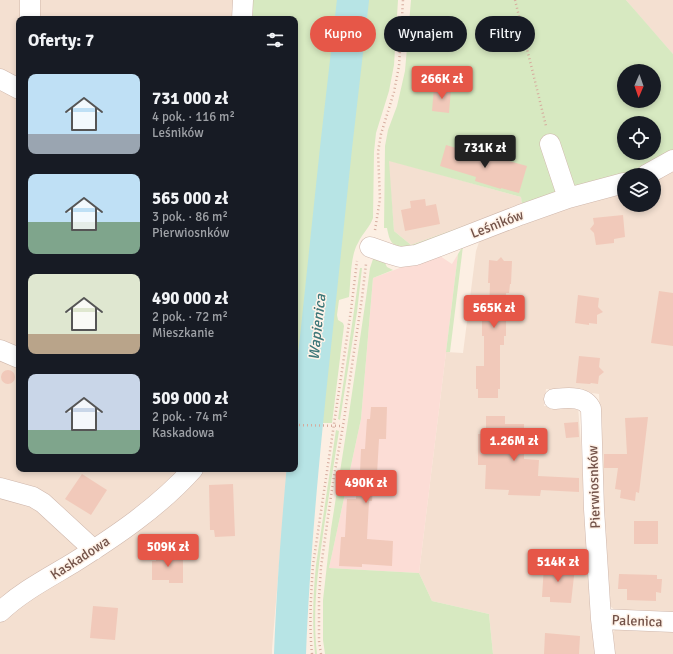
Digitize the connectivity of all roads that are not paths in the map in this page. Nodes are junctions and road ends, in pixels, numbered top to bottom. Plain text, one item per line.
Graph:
1 (30, 0) edge
2 (243, 0) edge
3 (30, 16) edge
4 (242, 16) edge
5 (0, 79) edge
6 (16, 87) edge
7 (550, 144) road end
8 (673, 160) edge
9 (659, 168) edge
10 (617, 185) edge
11 (568, 198) junction
12 (370, 247) road end
13 (0, 350) edge
14 (16, 357) edge
15 (554, 398) dead end
16 (189, 472) edge
17 (0, 488) edge
18 (94, 550) junction
19 (0, 612) edge
20 (602, 619) junction
21 (673, 622) edge
22 (605, 654) edge

1 - 3 street
2 - 4 street
5 - 6 street
7 - 11 street
8 - 9 street
10 - 11 street, Leśników
11 - 12 street, Leśników
13 - 14 street
15 - 20 street, Pierwiosnków
16 - 18 street, Kaskadowa
17 - 18 street
18 - 19 street, Kaskadowa
20 - 21 street, Palenica
20 - 22 street, Pierwiosnków

